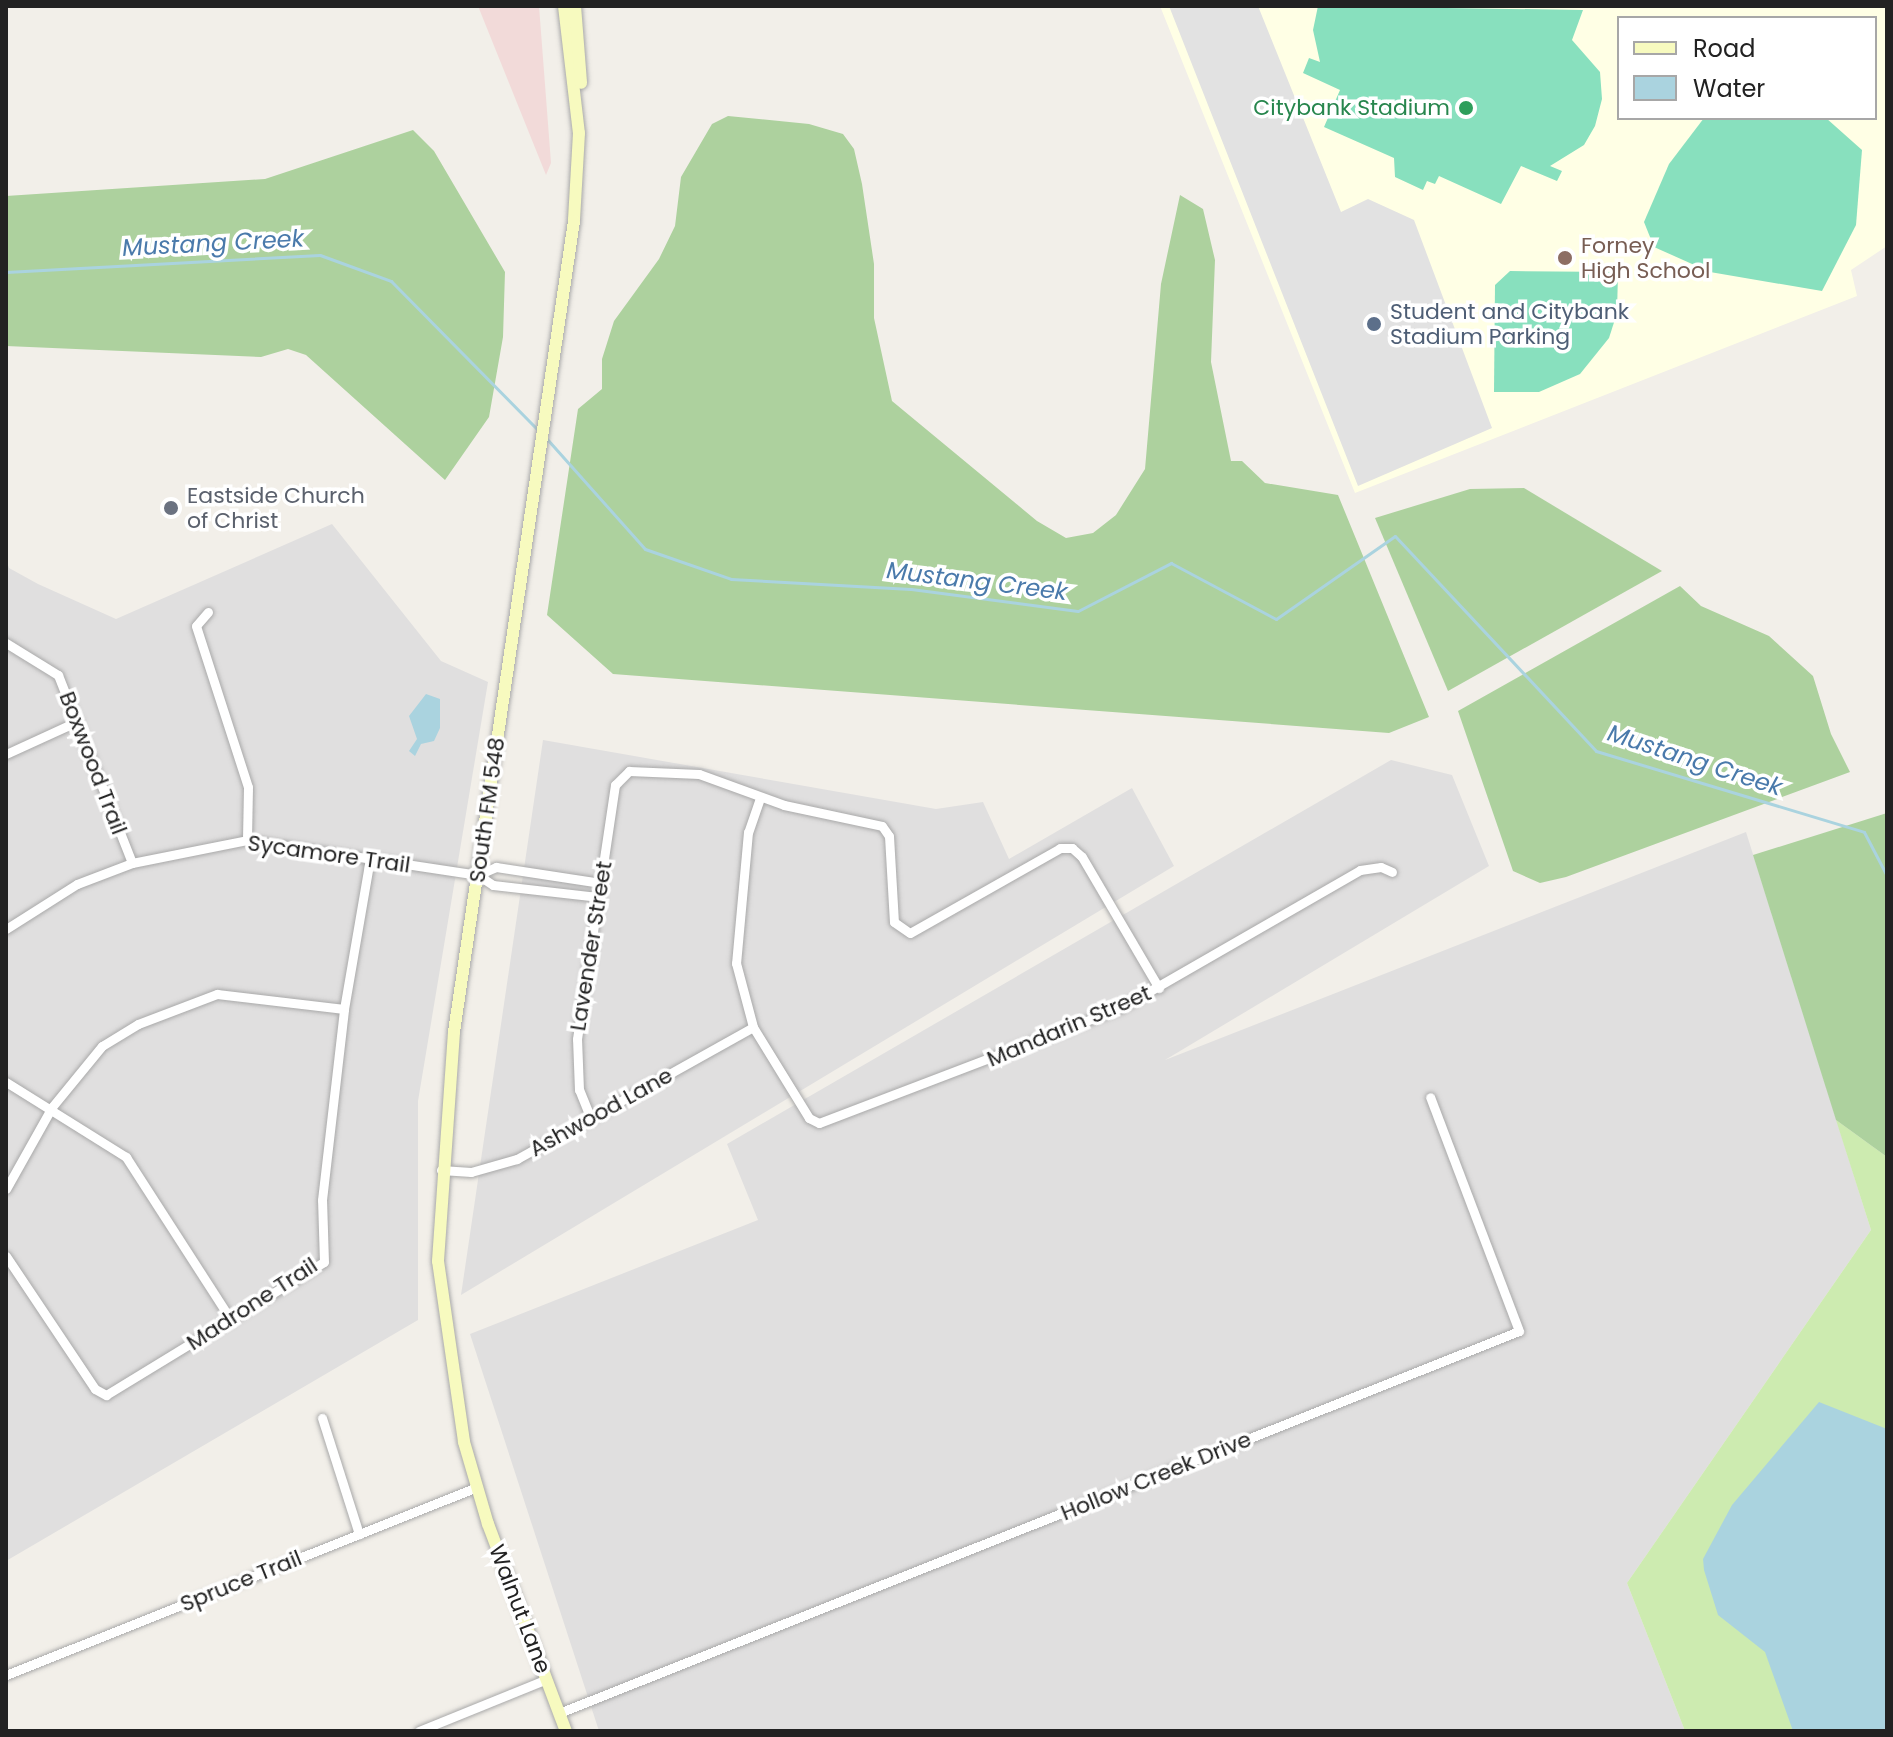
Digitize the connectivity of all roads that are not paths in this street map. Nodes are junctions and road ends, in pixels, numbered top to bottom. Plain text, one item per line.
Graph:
1 (564, 6) edge
2 (575, 6) edge
3 (579, 133) junction
4 (208, 612) dead end
5 (6, 643) edge
6 (78, 721) junction
7 (6, 754) edge
8 (760, 798) junction
9 (247, 840) junction
10 (370, 858) junction
11 (132, 863) junction
12 (1392, 872) dead end
13 (478, 875) junction
14 (601, 883) junction
15 (599, 897) junction
16 (6, 929) edge
17 (1159, 988) junction
18 (344, 1009) junction
19 (753, 1027) junction
20 (6, 1082) edge
21 (1430, 1097) dead end
22 (52, 1107) junction
23 (591, 1119) junction
24 (441, 1170) junction
25 (6, 1189) edge
26 (6, 1256) edge
27 (231, 1320) junction
28 (322, 1418) dead end
29 (477, 1487) junction
30 (359, 1534) junction
31 (6, 1675) edge
32 (547, 1679) junction
33 (559, 1713) junction
34 (419, 1731) edge
35 (566, 1731) edge

1 - 3 main road, South FM 548
2 - 3 main road, South FM 548
3 - 13 main road, South FM 548
4 - 9 street
5 - 6 street, Boxwood Trail
6 - 7 street
6 - 11 street, Boxwood Trail
8 - 14 street, Lavender Street
8 - 17 street
8 - 19 street
9 - 10 street, Sycamore Trail
9 - 11 street, Sycamore Trail
10 - 13 street, Sycamore Trail
10 - 18 street, Madrone Trail
11 - 16 street, Sycamore Trail
12 - 17 street, Mandarin Street
13 - 14 street, Sycamore Trail
13 - 15 street, Sycamore Trail
13 - 24 main road, South FM 548
14 - 15 street, Lavender Street
15 - 23 street, Lavender Street
17 - 19 street, Mandarin Street
18 - 22 street
18 - 27 street, Madrone Trail
19 - 23 street, Ashwood Lane
20 - 22 street
21 - 33 street, Hollow Creek Drive
22 - 25 street
22 - 27 street
23 - 24 street, Ashwood Lane
24 - 29 main road, South FM 548
26 - 27 street, Madrone Trail
28 - 30 street
29 - 30 street, Spruce Trail
29 - 32 main road, Walnut Lane
30 - 31 street, Spruce Trail
32 - 33 main road, Walnut Lane
32 - 34 street
33 - 35 main road, Walnut Lane

